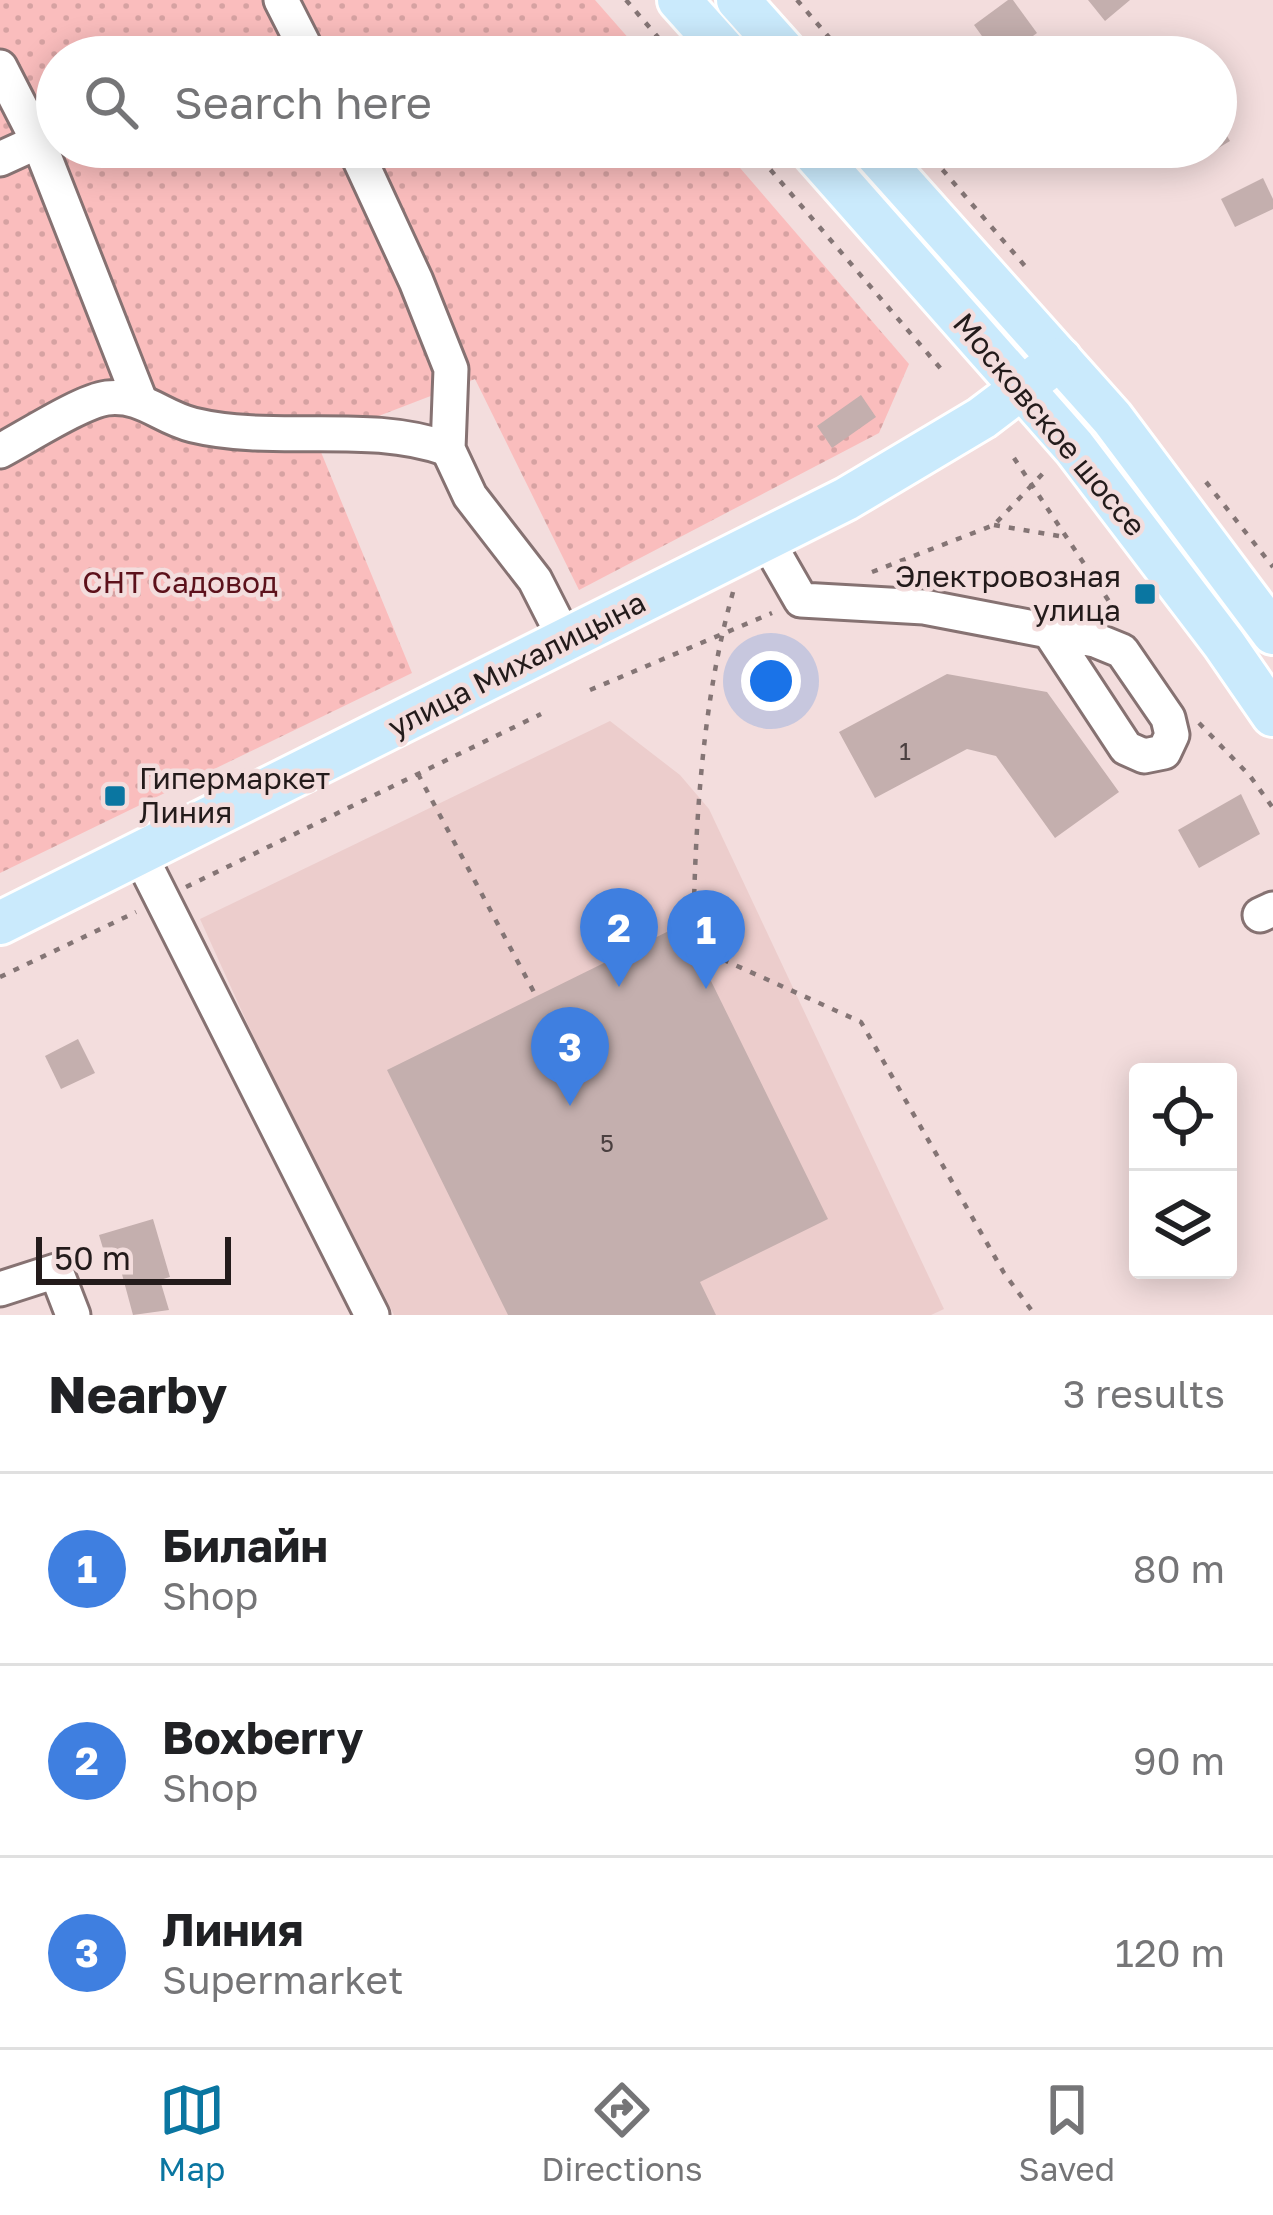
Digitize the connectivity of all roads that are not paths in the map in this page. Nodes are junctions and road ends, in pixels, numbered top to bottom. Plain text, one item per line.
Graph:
1 (280, 0) edge
2 (679, 0) edge
3 (738, 0) edge
4 (299, 36) edge
5 (711, 36) edge
6 (770, 36) edge
7 (0, 67) edge
8 (36, 120) edge
9 (36, 143) edge
10 (0, 159) edge
11 (58, 168) edge
12 (364, 168) edge
13 (828, 168) edge
14 (889, 168) edge
15 (1060, 359) junction
16 (1024, 389) junction
17 (139, 398) junction
18 (448, 449) junction
19 (0, 451) edge
20 (766, 539) junction
21 (1270, 621) edge
22 (1049, 631) dead end
23 (566, 640) junction
24 (1273, 715) edge
25 (140, 855) junction
26 (0, 922) edge
27 (0, 1289) edge
28 (73, 1315) edge
29 (372, 1315) edge

1 - 4 street
2 - 5 main road
3 - 6 main road
7 - 8 street
9 - 10 street
11 - 17 street
12 - 18 street
13 - 16 main road, Московское шоссе
14 - 15 main road, Московское шоссе
15 - 16 main road, улица Михалицына
15 - 21 main road, Московское шоссе
16 - 20 main road, улица Михалицына
16 - 24 main road, Московское шоссе
17 - 18 street
17 - 19 street
18 - 23 street
20 - 22 street
20 - 23 main road, улица Михалицына
23 - 25 main road, улица Михалицына
25 - 26 main road, улица Михалицына
25 - 29 street
27 - 28 street

